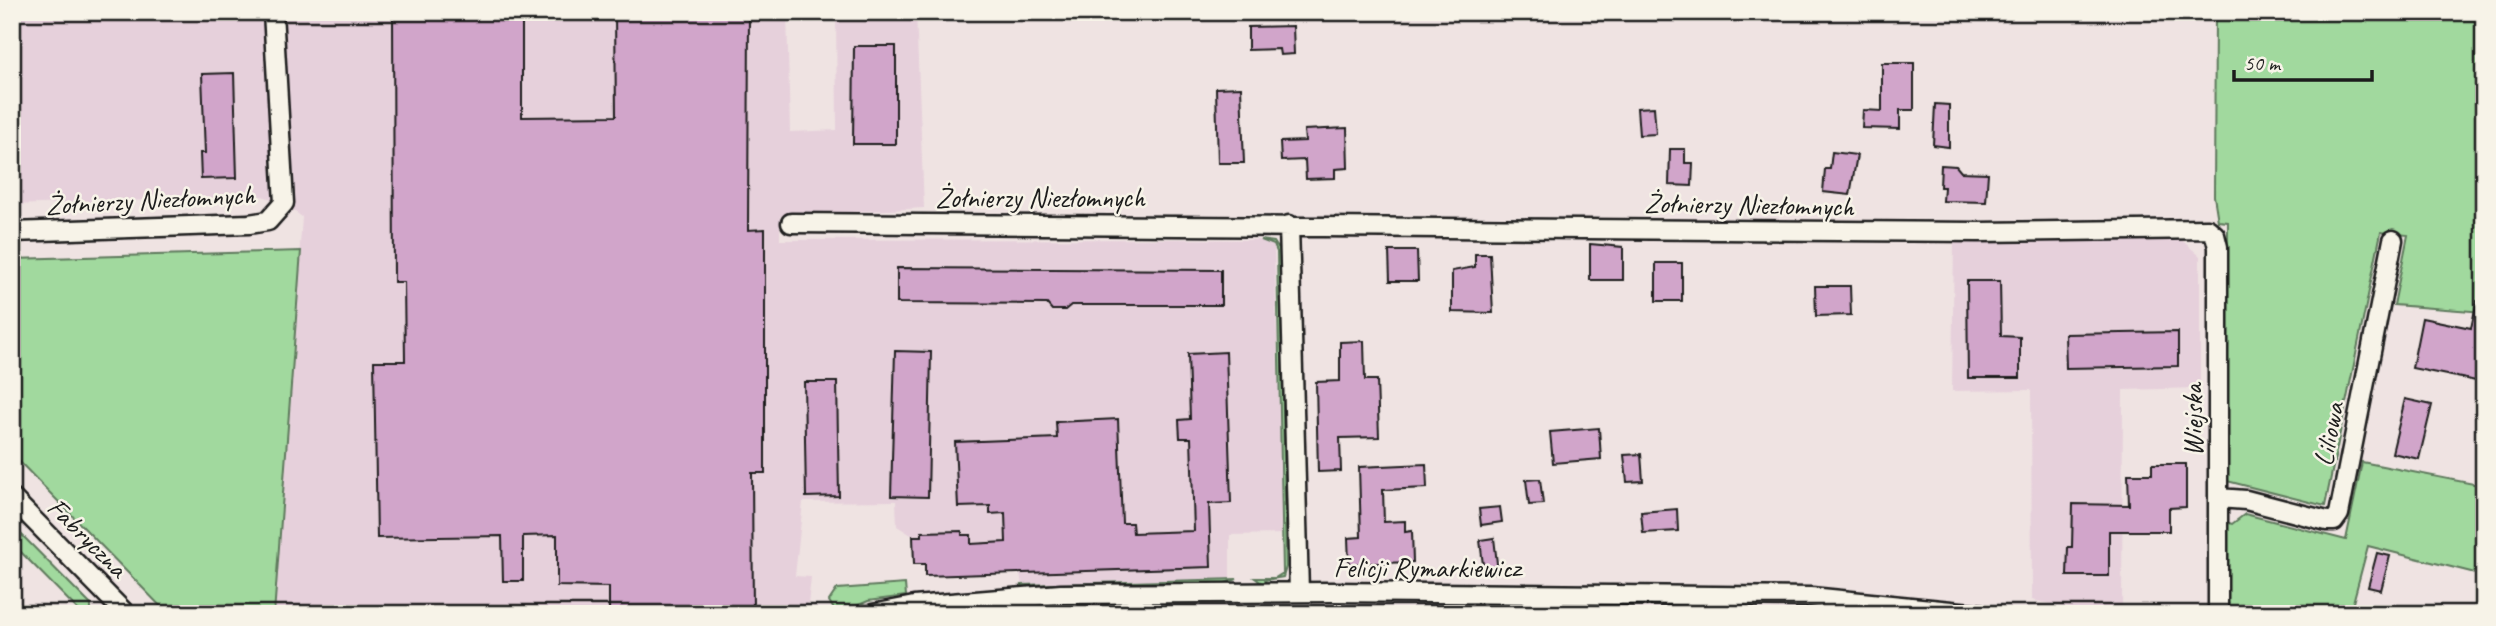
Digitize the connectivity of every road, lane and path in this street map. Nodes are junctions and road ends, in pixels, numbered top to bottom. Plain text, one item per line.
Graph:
1 (273, 12) edge
2 (790, 223) dead end
3 (1289, 225) junction
4 (2208, 229) joint
5 (12, 232) edge
6 (2393, 240) dead end
7 (12, 498) edge
8 (2218, 498) junction
9 (1299, 592) junction
10 (126, 614) edge
11 (873, 614) edge
12 (1981, 614) edge
13 (2218, 614) edge

1 - 5 street, Żołnierzy Niezłomnych
2 - 3 street, Żołnierzy Niezłomnych
3 - 4 street, Żołnierzy Niezłomnych
3 - 9 street
4 - 8 street, Wiejska
6 - 8 street, Liliowa
7 - 10 street, Fabryczna
8 - 13 street, Wiejska
9 - 11 street, Felicji Rymarkiewicz
9 - 12 street, Felicji Rymarkiewicz

